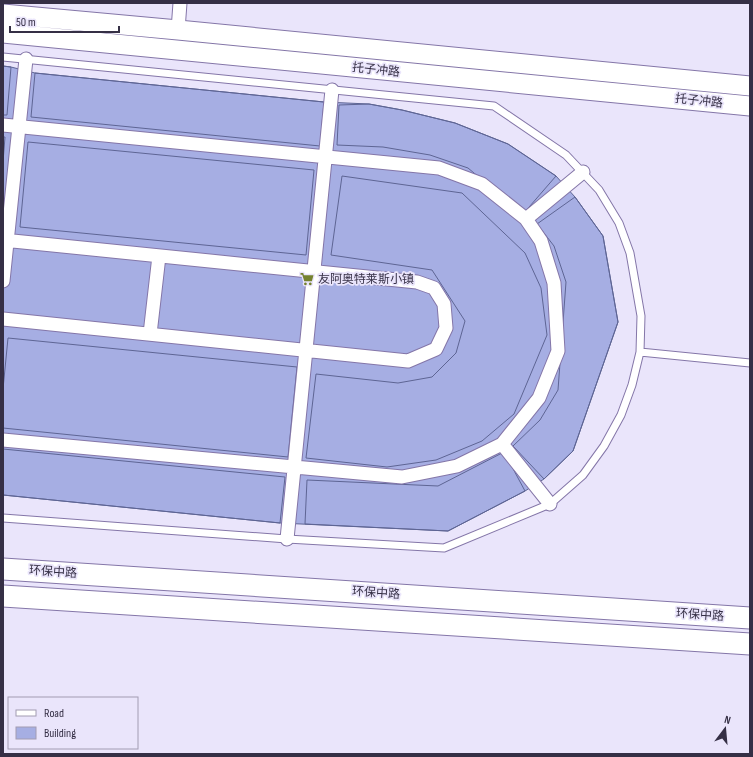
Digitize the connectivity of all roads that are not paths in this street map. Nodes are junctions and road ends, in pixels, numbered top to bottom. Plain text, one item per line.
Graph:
1 (180, 3) edge
2 (3, 14) edge
3 (178, 30) junction
4 (3, 33) edge
5 (3, 56) edge
6 (26, 59) junction
7 (750, 86) edge
8 (332, 90) junction
9 (750, 106) edge
10 (3, 125) edge
11 (19, 126) junction
12 (325, 157) junction
13 (583, 172) junction
14 (526, 219) junction
15 (5, 240) edge
16 (159, 256) junction
17 (314, 272) junction
18 (3, 281) edge
19 (3, 319) edge
20 (150, 334) junction
21 (306, 351) junction
22 (640, 352) junction
23 (750, 363) edge
24 (3, 440) edge
25 (502, 444) junction
26 (294, 468) junction
27 (550, 504) junction
28 (3, 518) edge
29 (287, 539) junction
30 (3, 569) edge
31 (3, 596) edge
32 (750, 618) edge
33 (750, 644) edge

1 - 3 street
2 - 3 street, 托子冲路
3 - 7 street, 托子冲路
4 - 9 street, 托子冲路
5 - 6 lane
6 - 8 lane
6 - 11 street
8 - 12 street
8 - 13 lane
10 - 11 street
11 - 12 street
11 - 15 street
12 - 14 street
12 - 17 street
13 - 14 street
13 - 22 lane
14 - 25 street
15 - 16 street
15 - 18 street
16 - 17 street
16 - 20 street
17 - 21 street
17 - 21 street
19 - 20 street
20 - 21 street
21 - 26 street
22 - 23 lane
22 - 27 lane
24 - 26 street
25 - 26 street
25 - 27 street
26 - 29 street
27 - 29 lane
28 - 29 lane
30 - 32 main road, 环保中路
31 - 33 main road

